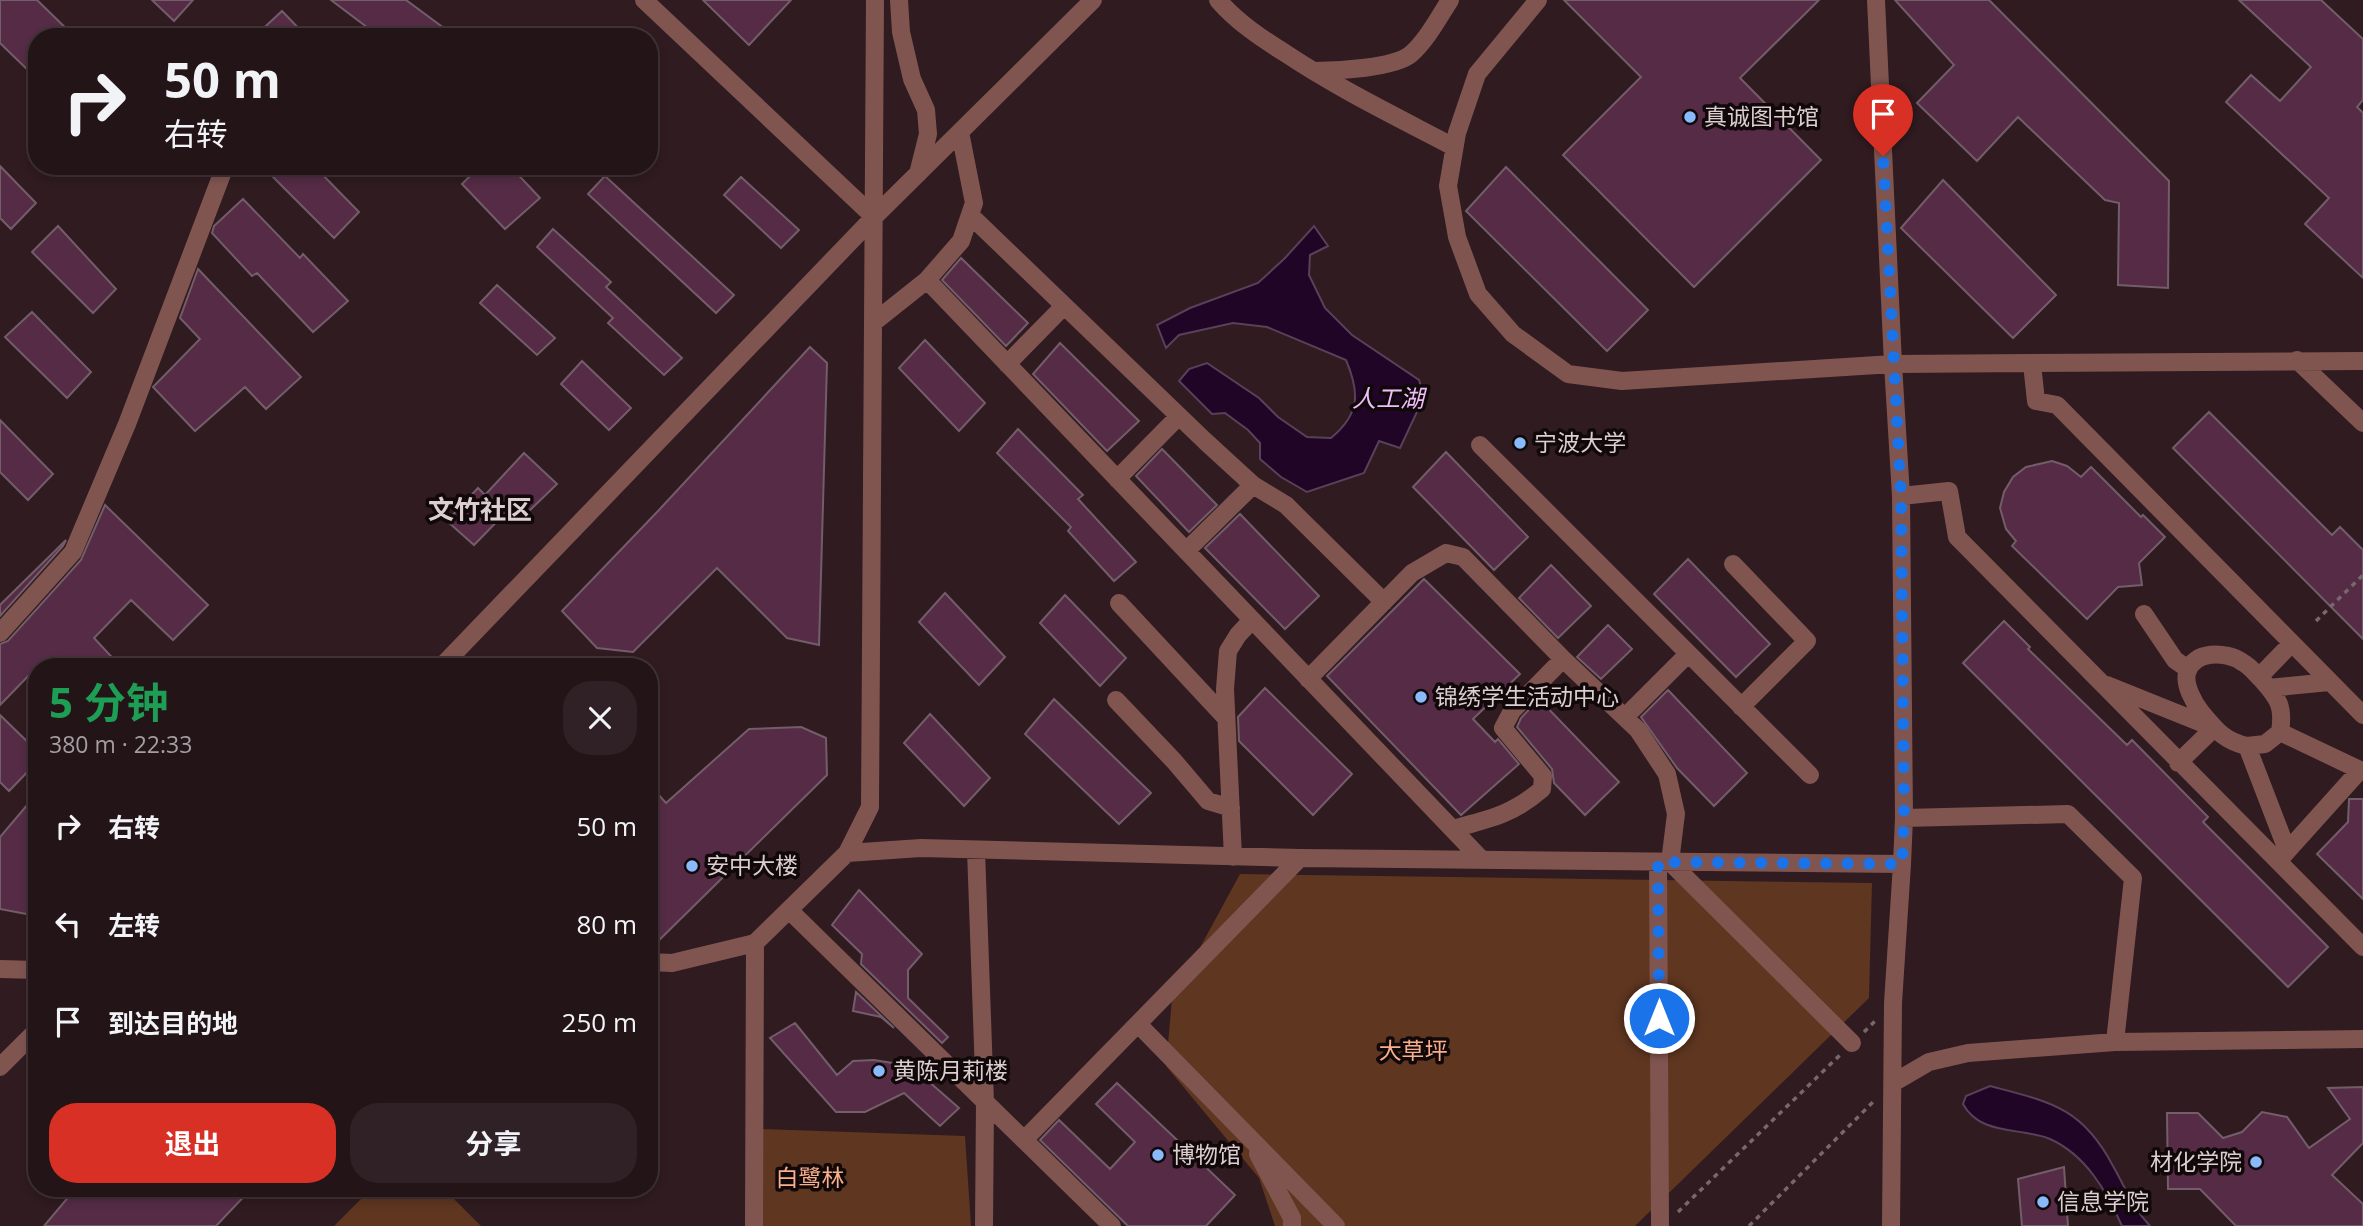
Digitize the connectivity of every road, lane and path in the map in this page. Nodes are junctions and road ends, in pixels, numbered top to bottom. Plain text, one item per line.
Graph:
1 (644, 0) edge
2 (875, 0) edge
3 (899, 0) edge
4 (1093, 0) edge
5 (1218, 0) edge
6 (1450, 0) edge
7 (1538, 0) edge
8 (1876, 0) edge
9 (1314, 71) junction
10 (960, 132) junction
11 (1454, 147) junction
12 (918, 174) junction
13 (222, 175) edge
14 (970, 215) junction
15 (874, 218) junction
16 (927, 280) junction
17 (1064, 306) junction
18 (873, 323) junction
19 (2297, 360) junction
20 (2363, 361) edge
21 (1007, 364) junction
22 (1893, 364) junction
23 (2032, 364) junction
24 (1179, 416) junction
25 (2363, 423) edge
26 (1480, 445) dead end
27 (1117, 479) junction
28 (1253, 485) junction
29 (1901, 496) junction
30 (1186, 551) junction
31 (1733, 564) dead end
32 (2363, 575) edge
33 (1384, 602) junction
34 (1119, 603) dead end
35 (2144, 614) dead end
36 (1252, 621) junction
37 (2316, 621) dead end
38 (0, 633) edge
39 (2292, 643) junction
40 (1688, 654) junction
41 (450, 658) edge
42 (1563, 659) junction
43 (2188, 669) junction
44 (1308, 679) junction
45 (2101, 682) junction
46 (2329, 682) junction
47 (2264, 683) junction
48 (1116, 700) dead end
49 (1741, 707) junction
50 (2363, 715) edge
51 (1625, 717) junction
52 (1226, 718) junction
53 (2214, 728) junction
54 (2280, 732) junction
55 (2247, 746) junction
56 (2178, 763) junction
57 (2362, 768) edge
58 (1810, 775) dead end
59 (1231, 808) junction
60 (1904, 818) junction
61 (1452, 829) junction
62 (976, 850) junction
63 (847, 853) junction
64 (2283, 856) junction
65 (1233, 857) junction
66 (1300, 859) junction
67 (1482, 860) junction
68 (1664, 862) junction
69 (1902, 864) junction
70 (789, 910) junction
71 (755, 943) junction
72 (2363, 947) edge
73 (658, 962) edge
74 (0, 969) edge
75 (28, 970) edge
76 (1893, 1003) junction
77 (1138, 1024) junction
78 (28, 1039) edge
79 (2363, 1039) edge
80 (2115, 1042) junction
81 (1852, 1043) junction
82 (0, 1068) edge
83 (1893, 1083) junction
84 (985, 1102) junction
85 (1250, 1138) junction
86 (1024, 1140) junction
87 (1667, 1221) edge
88 (754, 1226) edge
89 (984, 1226) edge
90 (1112, 1226) edge
91 (1292, 1226) edge
92 (1336, 1226) edge
93 (1749, 1226) edge
94 (1891, 1226) edge

1 - 15 street
2 - 15 street
3 - 12 street
4 - 10 street
5 - 9 street
6 - 9 street
7 - 11 street
8 - 22 street
9 - 11 street
10 - 12 street
10 - 14 street
11 - 22 street
12 - 15 street
13 - 38 street
14 - 16 street
14 - 17 street
15 - 18 street
15 - 41 street
16 - 18 street
16 - 21 street
17 - 21 street
17 - 24 street
18 - 63 street
19 - 20 street
19 - 23 street
19 - 25 street
21 - 27 street
22 - 23 street
22 - 29 street
23 - 39 street
24 - 27 street
24 - 28 street
26 - 40 street
27 - 30 street
28 - 30 street
28 - 33 street
29 - 45 street
29 - 60 street
30 - 36 street
31 - 49 street
32 - 37 path
33 - 42 street
33 - 44 street
34 - 52 street
35 - 43 street
36 - 44 street
36 - 52 street
39 - 46 street
39 - 47 street
40 - 49 street
40 - 51 street
42 - 51 street
42 - 61 street
43 - 47 street
43 - 53 street
44 - 61 street
45 - 53 street
45 - 56 street
46 - 47 street
46 - 50 street
47 - 54 street
48 - 59 street
49 - 58 street
51 - 68 street
52 - 59 street
53 - 55 street
53 - 56 street
54 - 55 street
54 - 57 street
55 - 64 street
56 - 64 street
57 - 64 street
59 - 65 street
60 - 69 street
60 - 80 street
61 - 67 street
62 - 63 street
62 - 65 street
62 - 84 street
63 - 70 street
64 - 72 street
65 - 66 street
66 - 67 street
66 - 77 street
67 - 68 street
68 - 69 street
68 - 81 street
68 - 87 street
69 - 76 street
70 - 71 street
70 - 84 street
71 - 73 street
71 - 88 street
74 - 75 street
76 - 81 path
76 - 83 street
77 - 85 street
77 - 86 street
78 - 82 street
79 - 80 street
80 - 83 street
81 - 87 path
83 - 93 path
83 - 94 street
84 - 86 street
84 - 89 street
85 - 91 street
85 - 92 street
86 - 90 street

